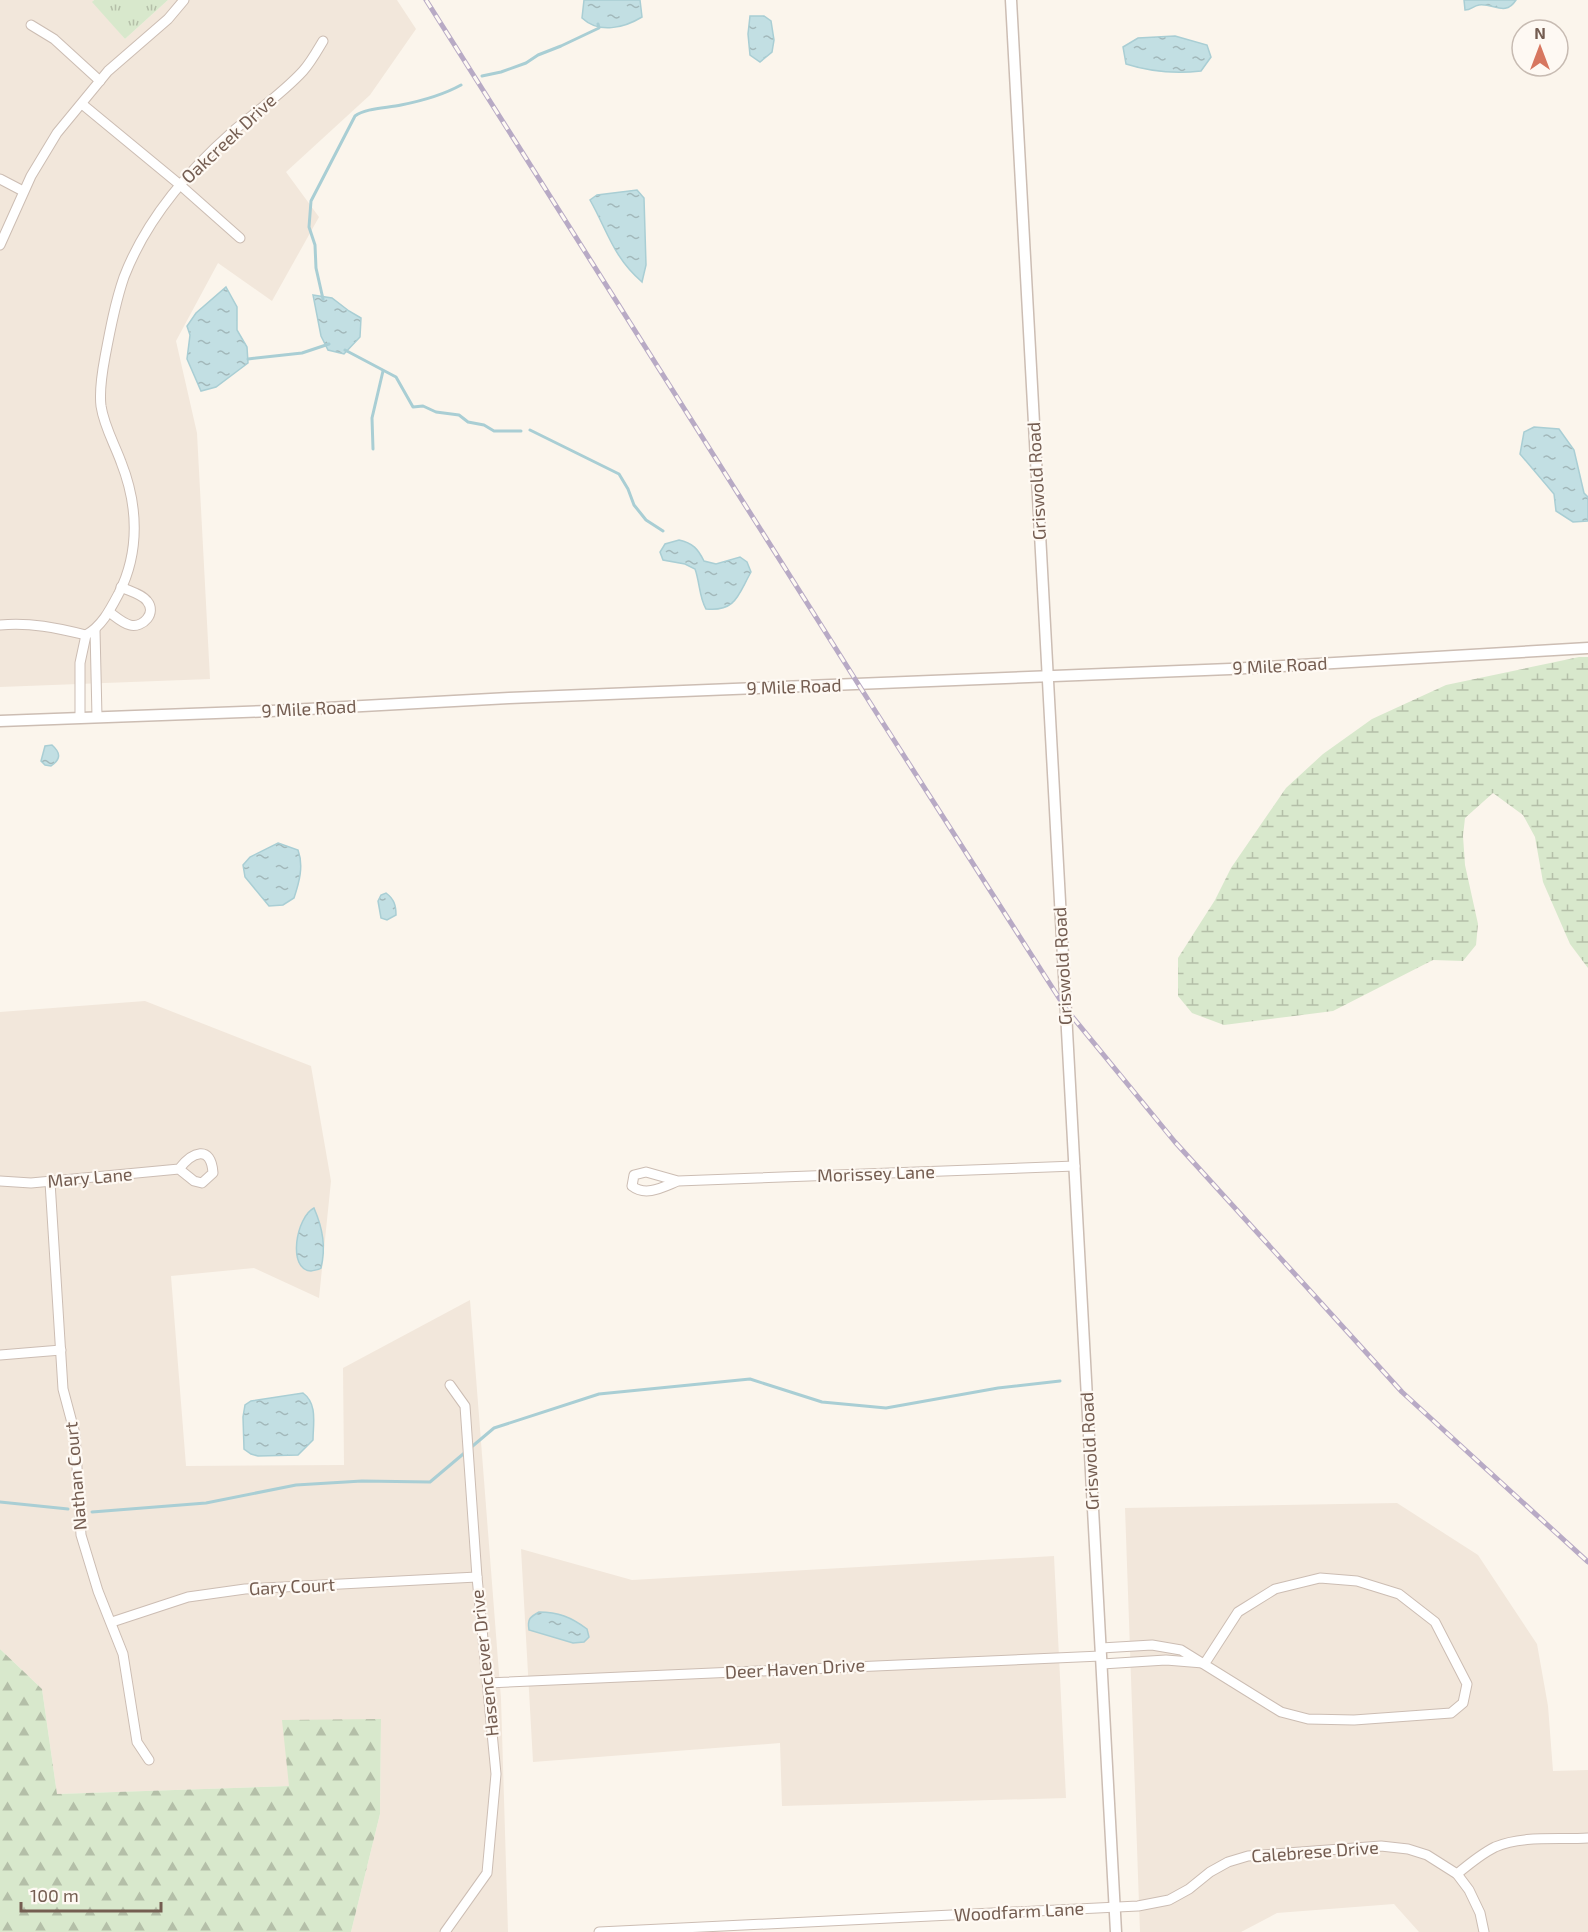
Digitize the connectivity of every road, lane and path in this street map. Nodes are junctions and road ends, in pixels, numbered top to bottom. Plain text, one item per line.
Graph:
1 (184, 0) edge
2 (1011, 0) edge
3 (31, 25) dead end
4 (323, 41) dead end
5 (100, 81) junction
6 (81, 104) junction
7 (0, 178) edge
8 (180, 184) junction
9 (23, 191) junction
10 (240, 238) dead end
11 (0, 245) edge
12 (122, 587) junction
13 (109, 612) junction
14 (0, 625) edge
15 (90, 632) junction
16 (1588, 648) edge
17 (1048, 677) junction
18 (80, 717) junction
19 (97, 717) junction
20 (0, 722) edge
21 (1075, 1166) junction
22 (179, 1169) dead end
23 (0, 1180) edge
24 (678, 1181) dead end
25 (50, 1182) junction
26 (61, 1350) junction
27 (0, 1355) edge
28 (450, 1385) dead end
29 (477, 1577) junction
30 (112, 1622) junction
31 (1101, 1656) junction
32 (1205, 1663) junction
33 (488, 1683) junction
34 (149, 1760) dead end
35 (1588, 1838) edge
36 (1457, 1874) junction
37 (1115, 1907) junction
38 (444, 1932) edge
39 (599, 1932) edge
40 (1116, 1932) edge
41 (1484, 1932) edge

1 - 5 street
2 - 17 street, Griswold Road
3 - 5 street
4 - 8 street, Oakcreek Drive
5 - 6 street
6 - 8 street
6 - 9 street
7 - 9 street
8 - 10 street
8 - 12 street, Oakcreek Drive
9 - 11 street
12 - 13 street, Oakcreek Drive
12 - 13 street
13 - 15 street, Oakcreek Drive
14 - 15 street
15 - 18 street, Oakcreek Drive
15 - 19 street
16 - 17 street, 9 Mile Road
17 - 19 street, 9 Mile Road
17 - 21 street, Griswold Road
18 - 19 street, 9 Mile Road
18 - 20 street, 9 Mile Road
21 - 24 street, Morissey Lane
21 - 31 street, Griswold Road
22 - 25 street, Mary Lane
23 - 25 street, Mary Lane
25 - 26 street, Nathan Court
26 - 27 street
26 - 30 street, Nathan Court
28 - 29 street, Hasenclever Drive
29 - 30 street, Gary Court
29 - 33 street, Hasenclever Drive
30 - 34 street, Nathan Court
31 - 32 street
31 - 32 street
31 - 33 street, Deer Haven Drive
31 - 37 street, Griswold Road
32 - 32 street
33 - 38 street, Hasenclever Drive
35 - 36 street
36 - 37 street, Calebrese Drive
36 - 41 street, Calebrese Drive
37 - 39 street, Woodfarm Lane
37 - 40 street, Griswold Road

